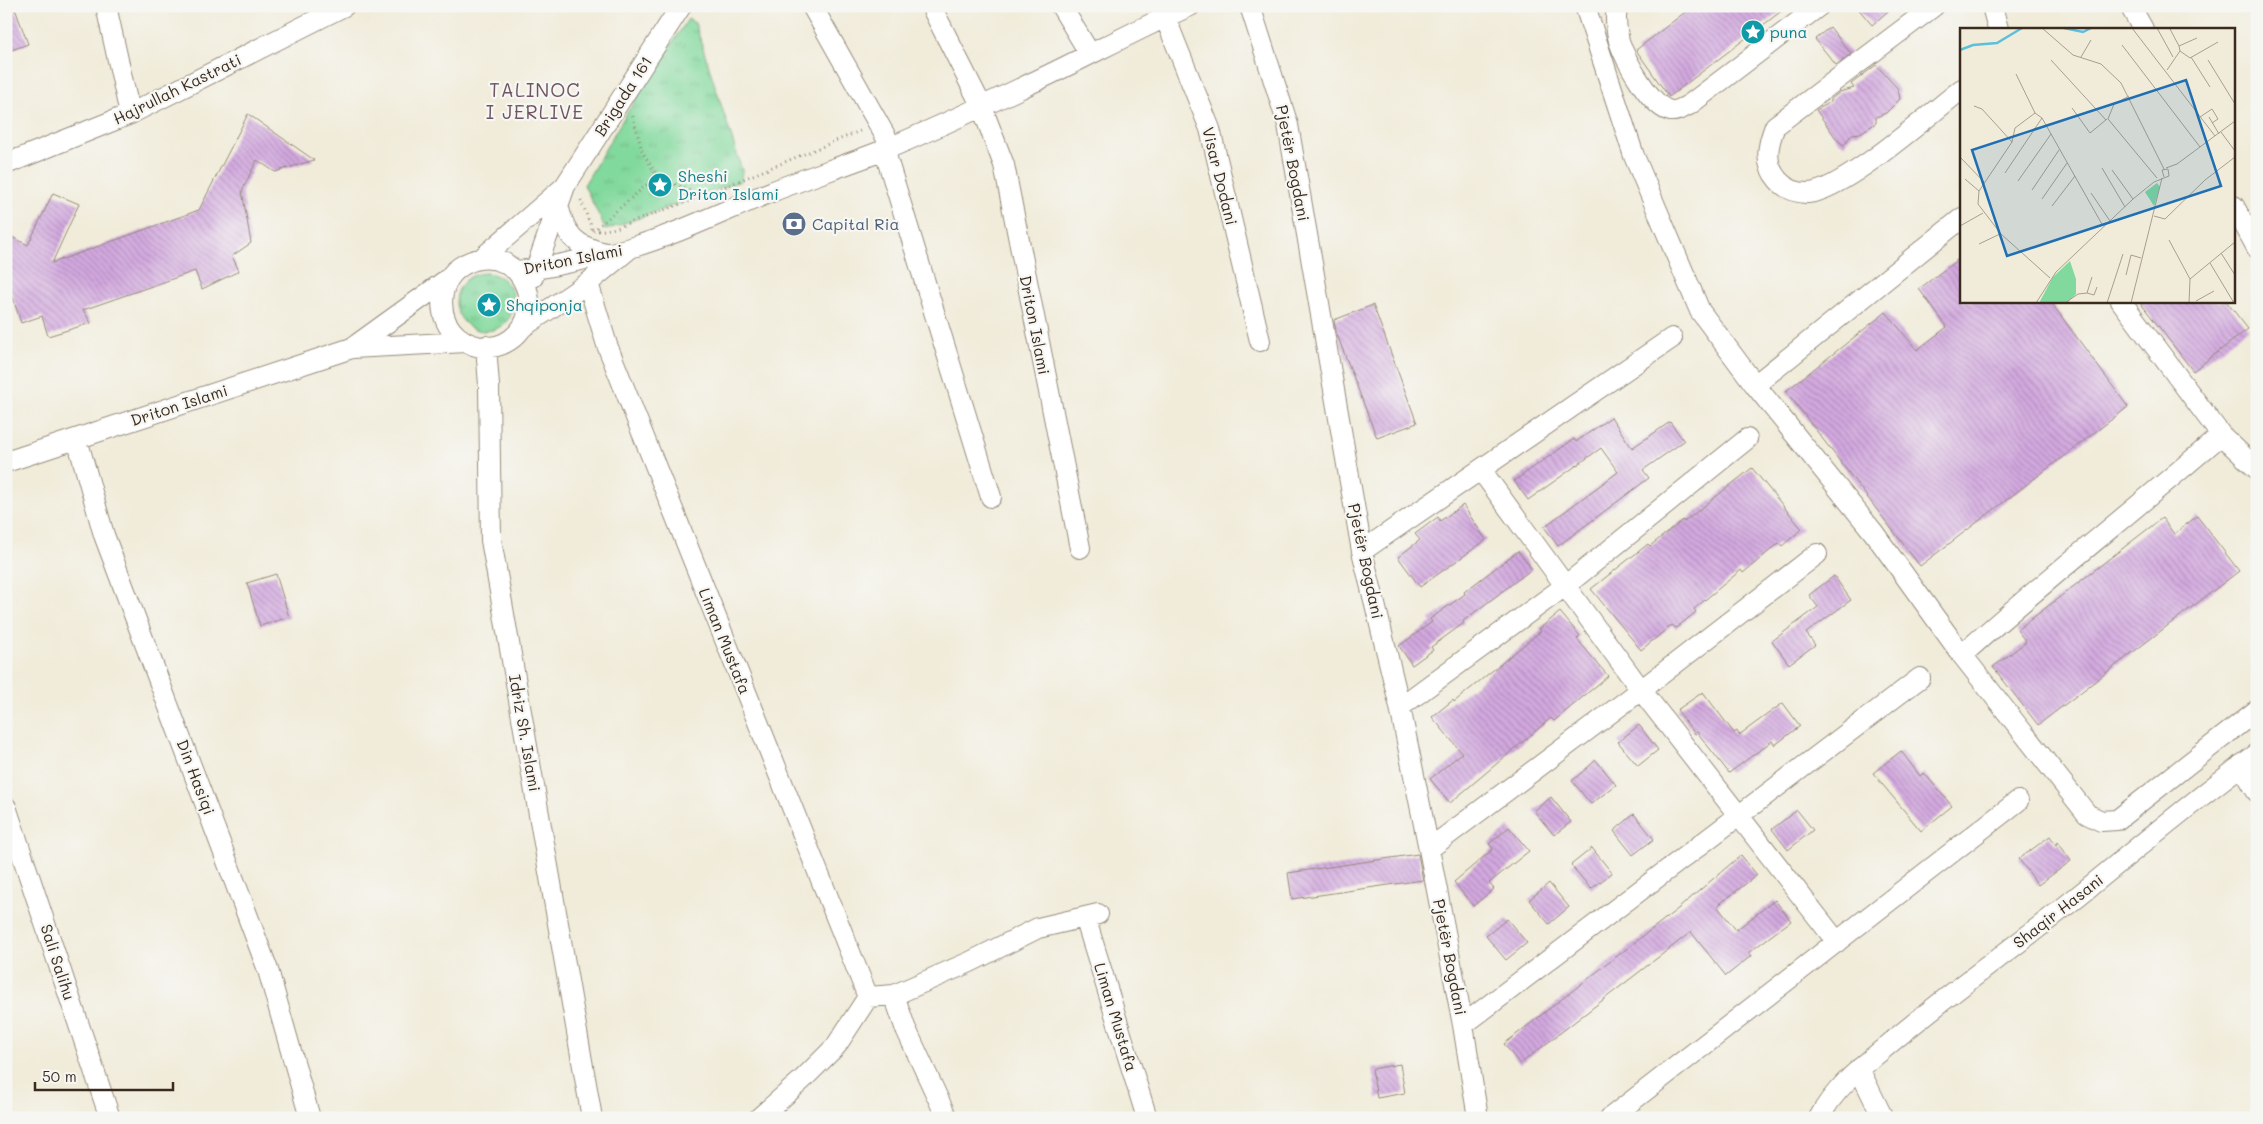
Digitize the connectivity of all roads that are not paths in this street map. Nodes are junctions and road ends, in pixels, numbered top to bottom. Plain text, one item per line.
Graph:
1 (106, 6) edge
2 (344, 6) edge
3 (681, 6) edge
4 (812, 6) edge
5 (931, 6) edge
6 (1061, 6) edge
7 (1190, 6) edge
8 (1250, 6) edge
9 (1584, 6) edge
10 (1618, 6) edge
11 (1819, 6) edge
12 (1934, 6) edge
13 (1992, 6) edge
14 (2130, 6) edge
15 (1165, 17) junction
16 (1998, 28) edge
17 (2142, 28) edge
18 (1090, 54) junction
19 (1960, 91) edge
20 (981, 105) junction
21 (130, 114) junction
22 (888, 148) junction
23 (6, 164) edge
24 (565, 186) junction
25 (558, 204) junction
26 (2236, 209) edge
27 (1960, 220) edge
28 (2254, 236) edge
29 (630, 248) junction
30 (606, 253) junction
31 (481, 259) junction
32 (526, 269) junction
33 (449, 278) junction
34 (588, 283) junction
35 (2122, 302) edge
36 (523, 327) junction
37 (1672, 338) dead end
38 (1260, 340) dead end
39 (476, 344) junction
40 (352, 348) junction
41 (1755, 386) junction
42 (2222, 434) junction
43 (77, 439) junction
44 (1747, 439) dead end
45 (6, 462) edge
46 (2257, 469) edge
47 (1482, 470) junction
48 (991, 497) dead end
49 (1080, 548) dead end
50 (1362, 551) junction
51 (1816, 554) dead end
52 (1565, 586) junction
53 (1962, 655) junction
54 (1920, 678) dead end
55 (1641, 690) junction
56 (1400, 707) junction
57 (2257, 710) edge
58 (2249, 760) edge
59 (2257, 792) edge
60 (2018, 801) dead end
61 (6, 807) edge
62 (1741, 816) junction
63 (1429, 849) junction
64 (1837, 942) junction
65 (894, 995) junction
66 (868, 997) junction
67 (1463, 1025) junction
68 (1859, 1069) junction
69 (110, 1118) edge
70 (310, 1118) edge
71 (592, 1118) edge
72 (759, 1118) edge
73 (947, 1118) edge
74 (1147, 1118) edge
75 (1478, 1118) edge
76 (1610, 1118) edge
77 (1819, 1118) edge
78 (1884, 1118) edge

1 - 21 street
2 - 21 street, Hajrullah Kastrati
3 - 24 street, Brigada 161
4 - 22 street
5 - 20 street
6 - 18 street
7 - 15 street, Driton Islami
8 - 50 street, Pjetër Bogdani
9 - 41 street
10 - 11 street
12 - 19 street
13 - 16 street
14 - 17 street
15 - 18 street, Driton Islami
15 - 38 street, Visar Dodani
18 - 20 street, Driton Islami
20 - 22 street, Driton Islami
20 - 49 street, Driton Islami
21 - 23 street, Hajrullah Kastrati
22 - 29 street, Driton Islami
22 - 48 street
24 - 25 street, Brigada 161
24 - 31 street, Brigada 161
25 - 30 street
25 - 32 street, Brigada 161
26 - 28 street
27 - 41 street
29 - 30 street, Driton Islami
29 - 34 street, Driton Islami
30 - 32 street, Driton Islami
31 - 32 street, Driton Islami
31 - 33 street, Driton Islami
32 - 36 street, Driton Islami
33 - 39 street
33 - 40 street, Driton Islami
34 - 36 street, Driton Islami
34 - 66 street, Liman Mustafa
35 - 42 street
36 - 39 street, Driton Islami
37 - 47 street
39 - 40 street, Driton Islami
39 - 71 street, Idriz Sh. Islami
40 - 43 street, Driton Islami
41 - 53 street
42 - 46 street
42 - 53 street
43 - 45 street, Driton Islami
43 - 70 street, Din Hasiqi
44 - 52 street
47 - 50 street
47 - 52 street
50 - 56 street, Pjetër Bogdani
51 - 55 street
52 - 55 street
52 - 56 street
53 - 57 street
54 - 62 street
55 - 62 street
55 - 63 street
56 - 63 street, Pjetër Bogdani
58 - 59 street
58 - 68 street, Shaqir Hasani
60 - 64 street
61 - 69 street, Sali Salihu
62 - 64 street
62 - 67 street
63 - 67 street, Pjetër Bogdani
64 - 76 street
65 - 66 street, Liman Mustafa
65 - 73 street
65 - 74 street, Liman Mustafa
66 - 72 street
67 - 75 street, Pjetër Bogdani
68 - 77 street, Shaqir Hasani
68 - 78 street

